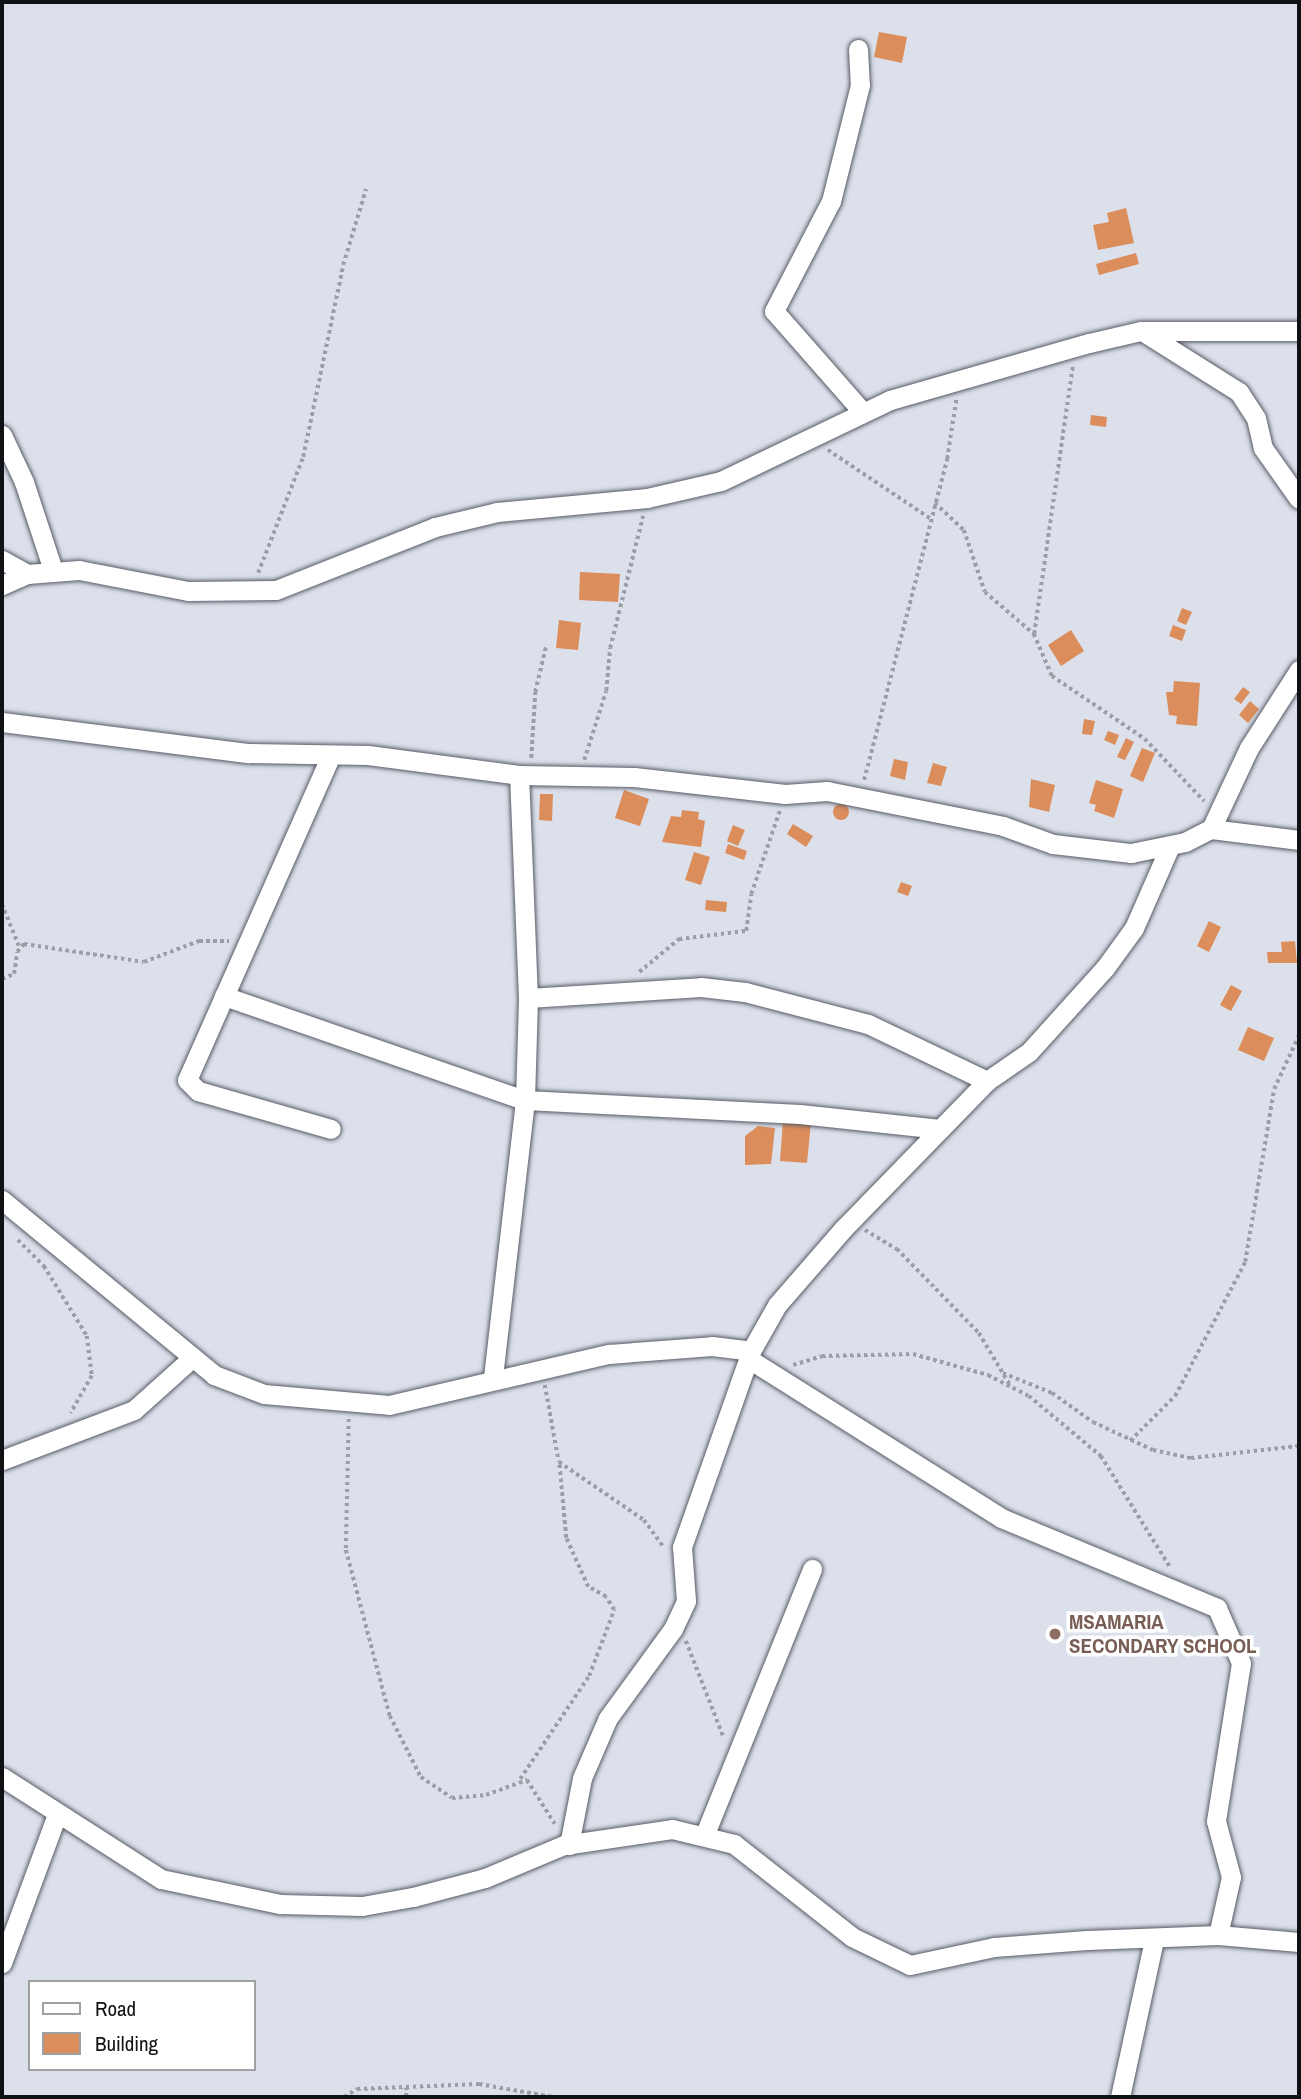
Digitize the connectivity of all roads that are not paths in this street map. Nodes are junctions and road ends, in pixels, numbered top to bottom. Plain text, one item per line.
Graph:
1 (858, 49) dead end
2 (1141, 331) junction
3 (1299, 331) edge
4 (862, 411) junction
5 (2, 435) edge
6 (1299, 499) edge
7 (2, 560) edge
8 (53, 570) junction
9 (27, 574) junction
10 (2, 585) edge
11 (1299, 670) edge
12 (2, 722) edge
13 (331, 755) junction
14 (525, 775) junction
15 (1214, 822) junction
16 (1299, 840) edge
17 (1170, 846) junction
18 (224, 996) junction
19 (528, 998) junction
20 (987, 1081) junction
21 (525, 1100) junction
22 (331, 1129) dead end
23 (940, 1129) junction
24 (2, 1200) edge
25 (750, 1355) junction
26 (193, 1357) junction
27 (493, 1377) junction
28 (2, 1460) edge
29 (812, 1569) dead end
30 (2, 1777) edge
31 (57, 1814) junction
32 (705, 1834) junction
33 (567, 1845) junction
34 (1218, 1935) junction
35 (1154, 1940) junction
36 (1299, 1942) edge
37 (2, 1963) edge
38 (1120, 2097) edge

1 - 4 street
2 - 3 street
2 - 4 street
2 - 6 street
4 - 8 street
5 - 8 street
7 - 9 street
8 - 9 street
9 - 10 street
11 - 15 street
12 - 13 street
13 - 14 street
13 - 18 street
14 - 17 street
14 - 19 street
15 - 16 street
15 - 17 street
17 - 20 street
18 - 21 street
18 - 22 street
19 - 20 street
19 - 21 street
20 - 23 street
21 - 23 street
21 - 27 street
23 - 25 street
24 - 26 street
25 - 27 street
25 - 33 street
25 - 34 street
26 - 27 street
26 - 28 street
29 - 32 street
30 - 31 street
31 - 33 street
31 - 37 street
32 - 33 street
32 - 35 street
34 - 35 street
34 - 36 street
35 - 38 street

